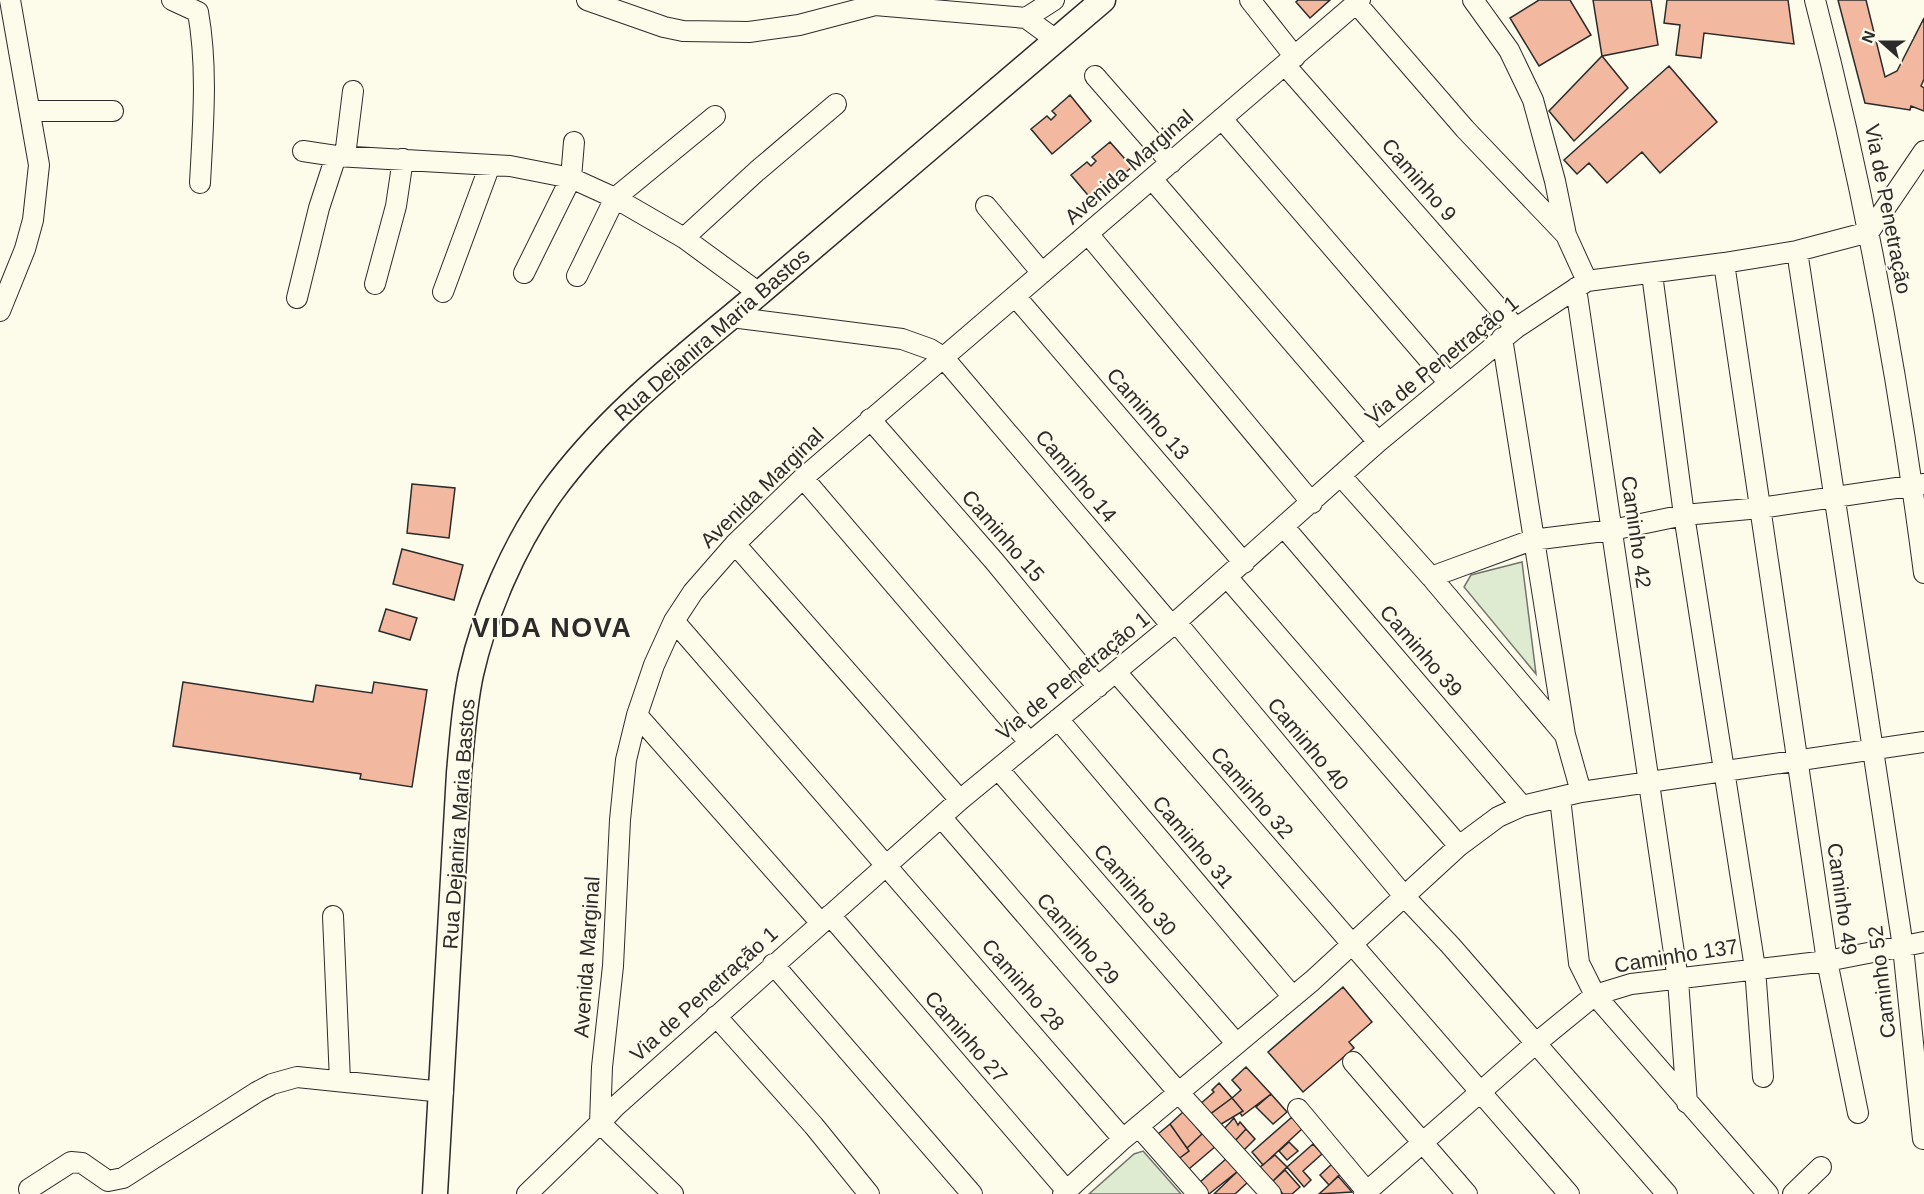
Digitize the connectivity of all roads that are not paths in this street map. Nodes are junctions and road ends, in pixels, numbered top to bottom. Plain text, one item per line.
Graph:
1 (10, 0) edge
2 (172, 0) edge
3 (587, 0) edge
4 (1054, 0) edge
5 (1103, 0) edge
6 (1250, 0) edge
7 (1473, 0) edge
8 (1815, 0) edge
9 (1358, 2) edge
10 (199, 6) edge
11 (1026, 18) junction
12 (1056, 40) junction
13 (1290, 61) junction
14 (1095, 76) dead end
15 (354, 91) dead end
16 (836, 104) dead end
17 (31, 111) junction
18 (113, 111) dead end
19 (715, 116) dead end
20 (1222, 119) junction
21 (574, 142) dead end
22 (303, 151) dead end
23 (1924, 151) edge
24 (340, 156) junction
25 (403, 159) junction
26 (1171, 163) junction
27 (490, 165) junction
28 (571, 178) junction
29 (1152, 179) junction
30 (200, 183) dead end
31 (615, 198) junction
32 (986, 206) dead end
33 (1869, 232) junction
34 (1088, 234) junction
35 (1566, 235) junction
36 (684, 238) junction
37 (1797, 250) junction
38 (1724, 263) junction
39 (524, 273) dead end
40 (1042, 273) junction
41 (1652, 274) junction
42 (577, 276) dead end
43 (375, 284) dead end
44 (1582, 284) junction
45 (443, 292) dead end
46 (759, 293) junction
47 (1015, 296) junction
48 (297, 298) dead end
49 (0, 311) edge
50 (731, 317) junction
51 (1509, 333) junction
52 (943, 357) junction
53 (1449, 383) junction
54 (870, 419) junction
55 (1378, 442) junction
56 (1341, 476) junction
57 (803, 478) junction
58 (1918, 484) edge
59 (1833, 497) junction
60 (1312, 502) junction
61 (1760, 508) junction
62 (1684, 515) junction
63 (1284, 527) junction
64 (1612, 530) junction
65 (1532, 540) junction
66 (735, 544) junction
67 (1244, 563) junction
68 (1924, 573) edge
69 (1227, 577) junction
70 (1431, 577) junction
71 (674, 621) junction
72 (1174, 624) junction
73 (1116, 672) junction
74 (1098, 687) junction
75 (637, 715) junction
76 (1058, 720) junction
77 (1565, 735) junction
78 (1029, 742) junction
79 (1924, 742) edge
80 (1872, 750) junction
81 (1798, 761) junction
82 (999, 769) junction
83 (1724, 773) junction
84 (1648, 784) junction
85 (1581, 792) junction
86 (1560, 798) junction
87 (960, 800) junction
88 (1522, 806) junction
89 (941, 817) junction
90 (1460, 846) junction
91 (887, 864) junction
92 (1404, 896) junction
93 (333, 916) dead end
94 (825, 918) junction
95 (1924, 942) edge
96 (1351, 945) junction
97 (1903, 947) junction
98 (1827, 961) junction
99 (774, 964) junction
100 (1755, 968) junction
101 (1678, 980) junction
102 (1595, 995) junction
103 (1293, 996) junction
104 (716, 1016) junction
105 (1236, 1043) junction
106 (1535, 1044) junction
107 (1353, 1062) dead end
108 (1763, 1077) dead end
109 (340, 1081) junction
110 (443, 1092) junction
111 (1179, 1093) junction
112 (1481, 1093) junction
113 (1687, 1103) junction
114 (1298, 1109) dead end
115 (1858, 1113) dead end
116 (600, 1123) junction
117 (1131, 1133) junction
118 (1923, 1139) edge
119 (1424, 1144) junction
120 (1821, 1167) dead end
121 (29, 1189) dead end
122 (1065, 1192) edge
123 (1367, 1193) edge
124 (435, 1194) edge
125 (527, 1194) edge
126 (673, 1194) edge
127 (869, 1194) edge
128 (972, 1194) edge
129 (1198, 1194) edge
130 (1271, 1194) edge
131 (1467, 1194) edge
132 (1569, 1194) edge
133 (1667, 1194) edge
134 (1768, 1194) edge
135 (1793, 1194) edge

1 - 17 street
2 - 10 street
3 - 11 street
4 - 11 street
5 - 12 main road, Rua Dejanira Maria Bastos
6 - 13 street, Caminho 9
7 - 35 street
8 - 33 street, Via de Penetração
9 - 13 street, Avenida Marginal
9 - 35 street
10 - 30 street
11 - 12 street
12 - 46 main road, Rua Dejanira Maria Bastos
13 - 20 street, Avenida Marginal
13 - 51 street, Caminho 9
14 - 26 street
15 - 24 street
16 - 36 street
17 - 18 street
17 - 49 street
19 - 31 street
20 - 26 street, Avenida Marginal
20 - 53 street
21 - 28 street
22 - 24 street
23 - 33 street
24 - 25 street
24 - 48 street
25 - 27 street
25 - 43 street
26 - 29 street, Avenida Marginal
27 - 28 street
27 - 45 street
28 - 31 street
28 - 39 street
29 - 34 street, Avenida Marginal
29 - 55 street
31 - 36 street
31 - 42 street
32 - 40 street
33 - 37 street
33 - 58 street, Via de Penetração
34 - 40 street, Avenida Marginal
34 - 60 street
35 - 44 street, Caminho 42
36 - 46 street
37 - 38 street
37 - 59 street, Caminho 52
38 - 41 street
38 - 61 street, Caminho 49
40 - 47 street, Avenida Marginal
41 - 44 street
41 - 62 street
44 - 51 street, Via de Penetração 1
44 - 64 street, Caminho 42
46 - 50 main road, Rua Dejanira Maria Bastos
47 - 52 street, Avenida Marginal
47 - 67 street, Caminho 13
50 - 52 street
50 - 110 main road, Rua Dejanira Maria Bastos
51 - 53 street, Via de Penetração 1
51 - 65 street
52 - 54 street, Avenida Marginal
52 - 72 street, Caminho 14
53 - 55 street, Via de Penetração 1
54 - 57 street, Avenida Marginal
54 - 74 street, Caminho 15
55 - 56 street, Via de Penetração 1
56 - 60 street, Via de Penetração 1
56 - 70 street
57 - 66 street, Avenida Marginal
57 - 78 street
58 - 59 street
58 - 68 street, Via de Penetração
59 - 61 street
59 - 80 street, Caminho 52
60 - 63 street, Via de Penetração 1
61 - 62 street
61 - 81 street, Caminho 49
62 - 64 street
62 - 83 street
63 - 67 street, Via de Penetração 1
63 - 88 street, Caminho 39
64 - 65 street
64 - 84 street, Caminho 42
65 - 70 street
65 - 77 street
66 - 71 street, Avenida Marginal
66 - 87 street
67 - 69 street, Via de Penetração 1
69 - 72 street, Via de Penetração 1
69 - 90 street
70 - 77 street
71 - 75 street, Avenida Marginal
71 - 91 street, Caminho 28
72 - 73 street, Via de Penetração 1
72 - 92 street, Caminho 40
73 - 74 street, Via de Penetração 1
73 - 96 street, Caminho 32
74 - 76 street, Via de Penetração 1
75 - 94 street, Caminho 27
75 - 116 street, Avenida Marginal
76 - 78 street, Via de Penetração 1
76 - 103 street, Caminho 31
77 - 85 street
78 - 82 street, Via de Penetração 1
79 - 80 street
80 - 81 street
80 - 97 street, Caminho 52
81 - 83 street
81 - 98 street, Caminho 49
82 - 87 street, Via de Penetração 1
82 - 105 street, Caminho 30
83 - 84 street
83 - 100 street
84 - 85 street
84 - 101 street, Caminho 42
85 - 86 street
86 - 88 street
86 - 102 street
87 - 89 street, Via de Penetração 1
88 - 90 street
89 - 91 street, Via de Penetração 1
89 - 111 street, Caminho 29
90 - 92 street
91 - 94 street, Via de Penetração 1
91 - 117 street, Caminho 28
92 - 96 street
92 - 106 street, Caminho 40
93 - 109 street
94 - 99 street, Via de Penetração 1
94 - 122 street, Caminho 27
95 - 97 street, Caminho 137
96 - 103 street
96 - 112 street, Caminho 32
97 - 98 street, Caminho 137
97 - 118 street, Caminho 52
98 - 100 street, Caminho 137
98 - 115 street, Caminho 49
99 - 104 street, Via de Penetração 1
99 - 128 street
100 - 101 street, Caminho 137
100 - 108 street
101 - 102 street, Caminho 137
101 - 113 street, Caminho 42
102 - 106 street, Caminho 137
102 - 113 street
103 - 105 street
104 - 116 street, Via de Penetração 1
104 - 127 street
105 - 111 street
106 - 112 street, Caminho 137
106 - 133 street, Caminho 40
107 - 119 street
109 - 110 street
109 - 121 street
110 - 124 main road, Rua Dejanira Maria Bastos
111 - 117 street
111 - 130 street, Caminho 29
112 - 119 street, Caminho 137
112 - 132 street, Caminho 32
113 - 134 street
114 - 123 street
116 - 125 street
116 - 126 street
117 - 122 street
117 - 129 street, Caminho 28
119 - 123 street, Caminho 137
119 - 131 street
120 - 135 street

